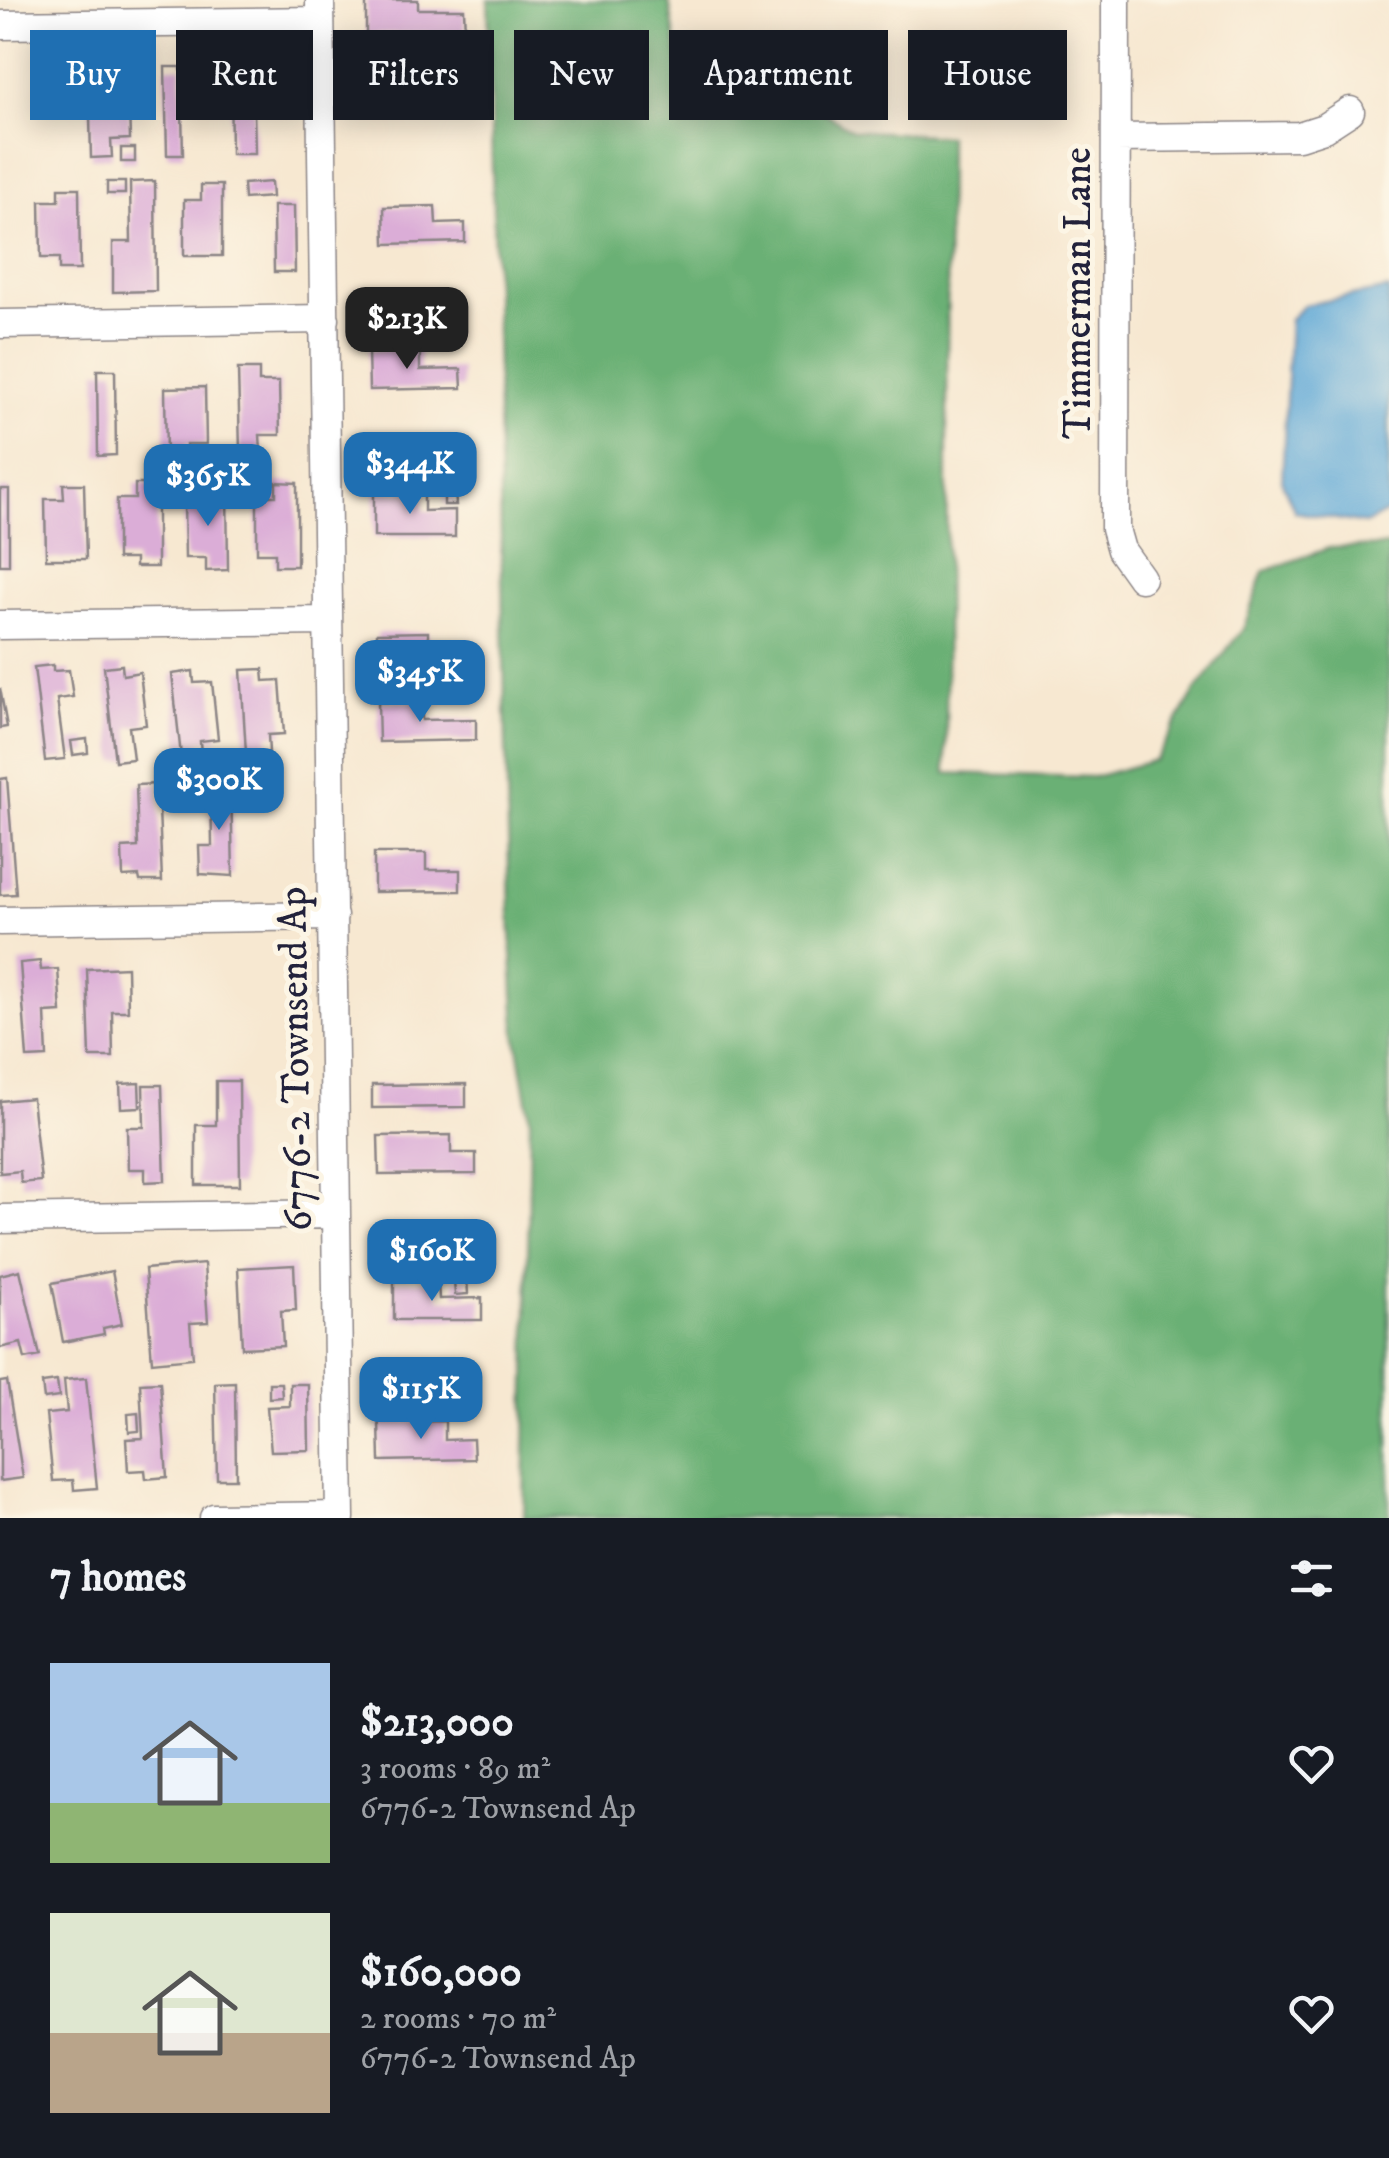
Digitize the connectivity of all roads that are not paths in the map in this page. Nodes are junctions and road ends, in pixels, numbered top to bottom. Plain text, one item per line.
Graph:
1 (1116, 0) edge
2 (320, 10) edge
3 (0, 25) edge
4 (1350, 110) dead end
5 (1116, 138) junction
6 (325, 320) junction
7 (0, 324) edge
8 (1141, 578) dead end
9 (328, 621) junction
10 (0, 625) edge
11 (332, 916) junction
12 (0, 921) edge
13 (336, 1214) junction
14 (0, 1219) edge
15 (340, 1517) edge
16 (214, 1518) edge

1 - 5 street, Timmerman Lane
2 - 3 street
2 - 6 street, 6776-2 Townsend Ap
4 - 5 street
5 - 8 street, Timmerman Lane
6 - 7 street
6 - 9 street, 6776-2 Townsend Ap
9 - 10 street
9 - 11 street, 6776-2 Townsend Ap
11 - 12 street
11 - 13 street, 6776-2 Townsend Ap
13 - 14 street
13 - 15 street, 6776-2 Townsend Ap
15 - 16 street

